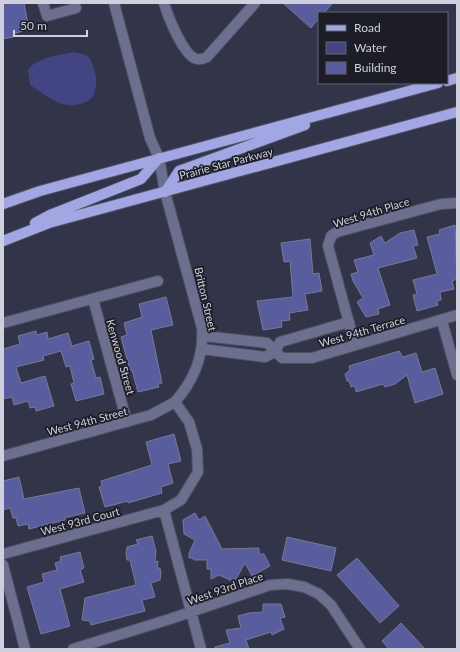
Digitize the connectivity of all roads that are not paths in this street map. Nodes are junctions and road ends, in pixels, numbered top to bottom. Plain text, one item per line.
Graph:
1 (43, 3) edge
2 (74, 3) edge
3 (114, 3) edge
4 (164, 3) edge
5 (255, 3) edge
6 (434, 84) edge
7 (367, 102) junction
8 (457, 112) edge
9 (159, 158) junction
10 (165, 192) junction
11 (457, 203) edge
12 (3, 204) edge
13 (3, 241) edge
14 (158, 282) dead end
15 (92, 299) junction
16 (457, 315) edge
17 (442, 321) junction
18 (349, 322) junction
19 (3, 323) edge
20 (203, 336) junction
21 (355, 345) junction
22 (202, 349) junction
23 (275, 352) junction
24 (457, 375) edge
25 (175, 402) junction
26 (127, 422) junction
27 (3, 456) edge
28 (164, 510) junction
29 (3, 554) edge
30 (3, 565) edge
31 (190, 612) junction
32 (25, 649) edge
33 (73, 649) edge
34 (201, 649) edge
35 (360, 649) edge

1 - 2 street
3 - 9 street, Britton Street
4 - 5 street
6 - 7 main road, Prairie Star Parkway
7 - 9 main road, Prairie Star Parkway
7 - 10 main road
8 - 10 main road, Prairie Star Parkway
9 - 10 street, Britton Street
9 - 12 main road, Prairie Star Parkway
9 - 13 main road
10 - 13 main road, Prairie Star Parkway
10 - 20 street, Britton Street
11 - 18 street, West 94th Place
14 - 15 street
15 - 19 street
15 - 26 street, Kenwood Street
16 - 17 street, West 94th Terrace
17 - 21 street, West 94th Terrace
17 - 24 street
18 - 21 street, West 94th Place
18 - 23 street, West 94th Terrace
20 - 22 street, Britton Street
20 - 23 street, West 94th Terrace
21 - 23 street, West 94th Terrace
22 - 23 street
22 - 25 street, Britton Street
25 - 26 street, West 94th Street
25 - 28 street
26 - 27 street, West 94th Street
28 - 29 street, West 93rd Court
28 - 31 street
30 - 32 street
31 - 33 street, West 93rd Place
31 - 34 street
31 - 35 street, West 93rd Place

